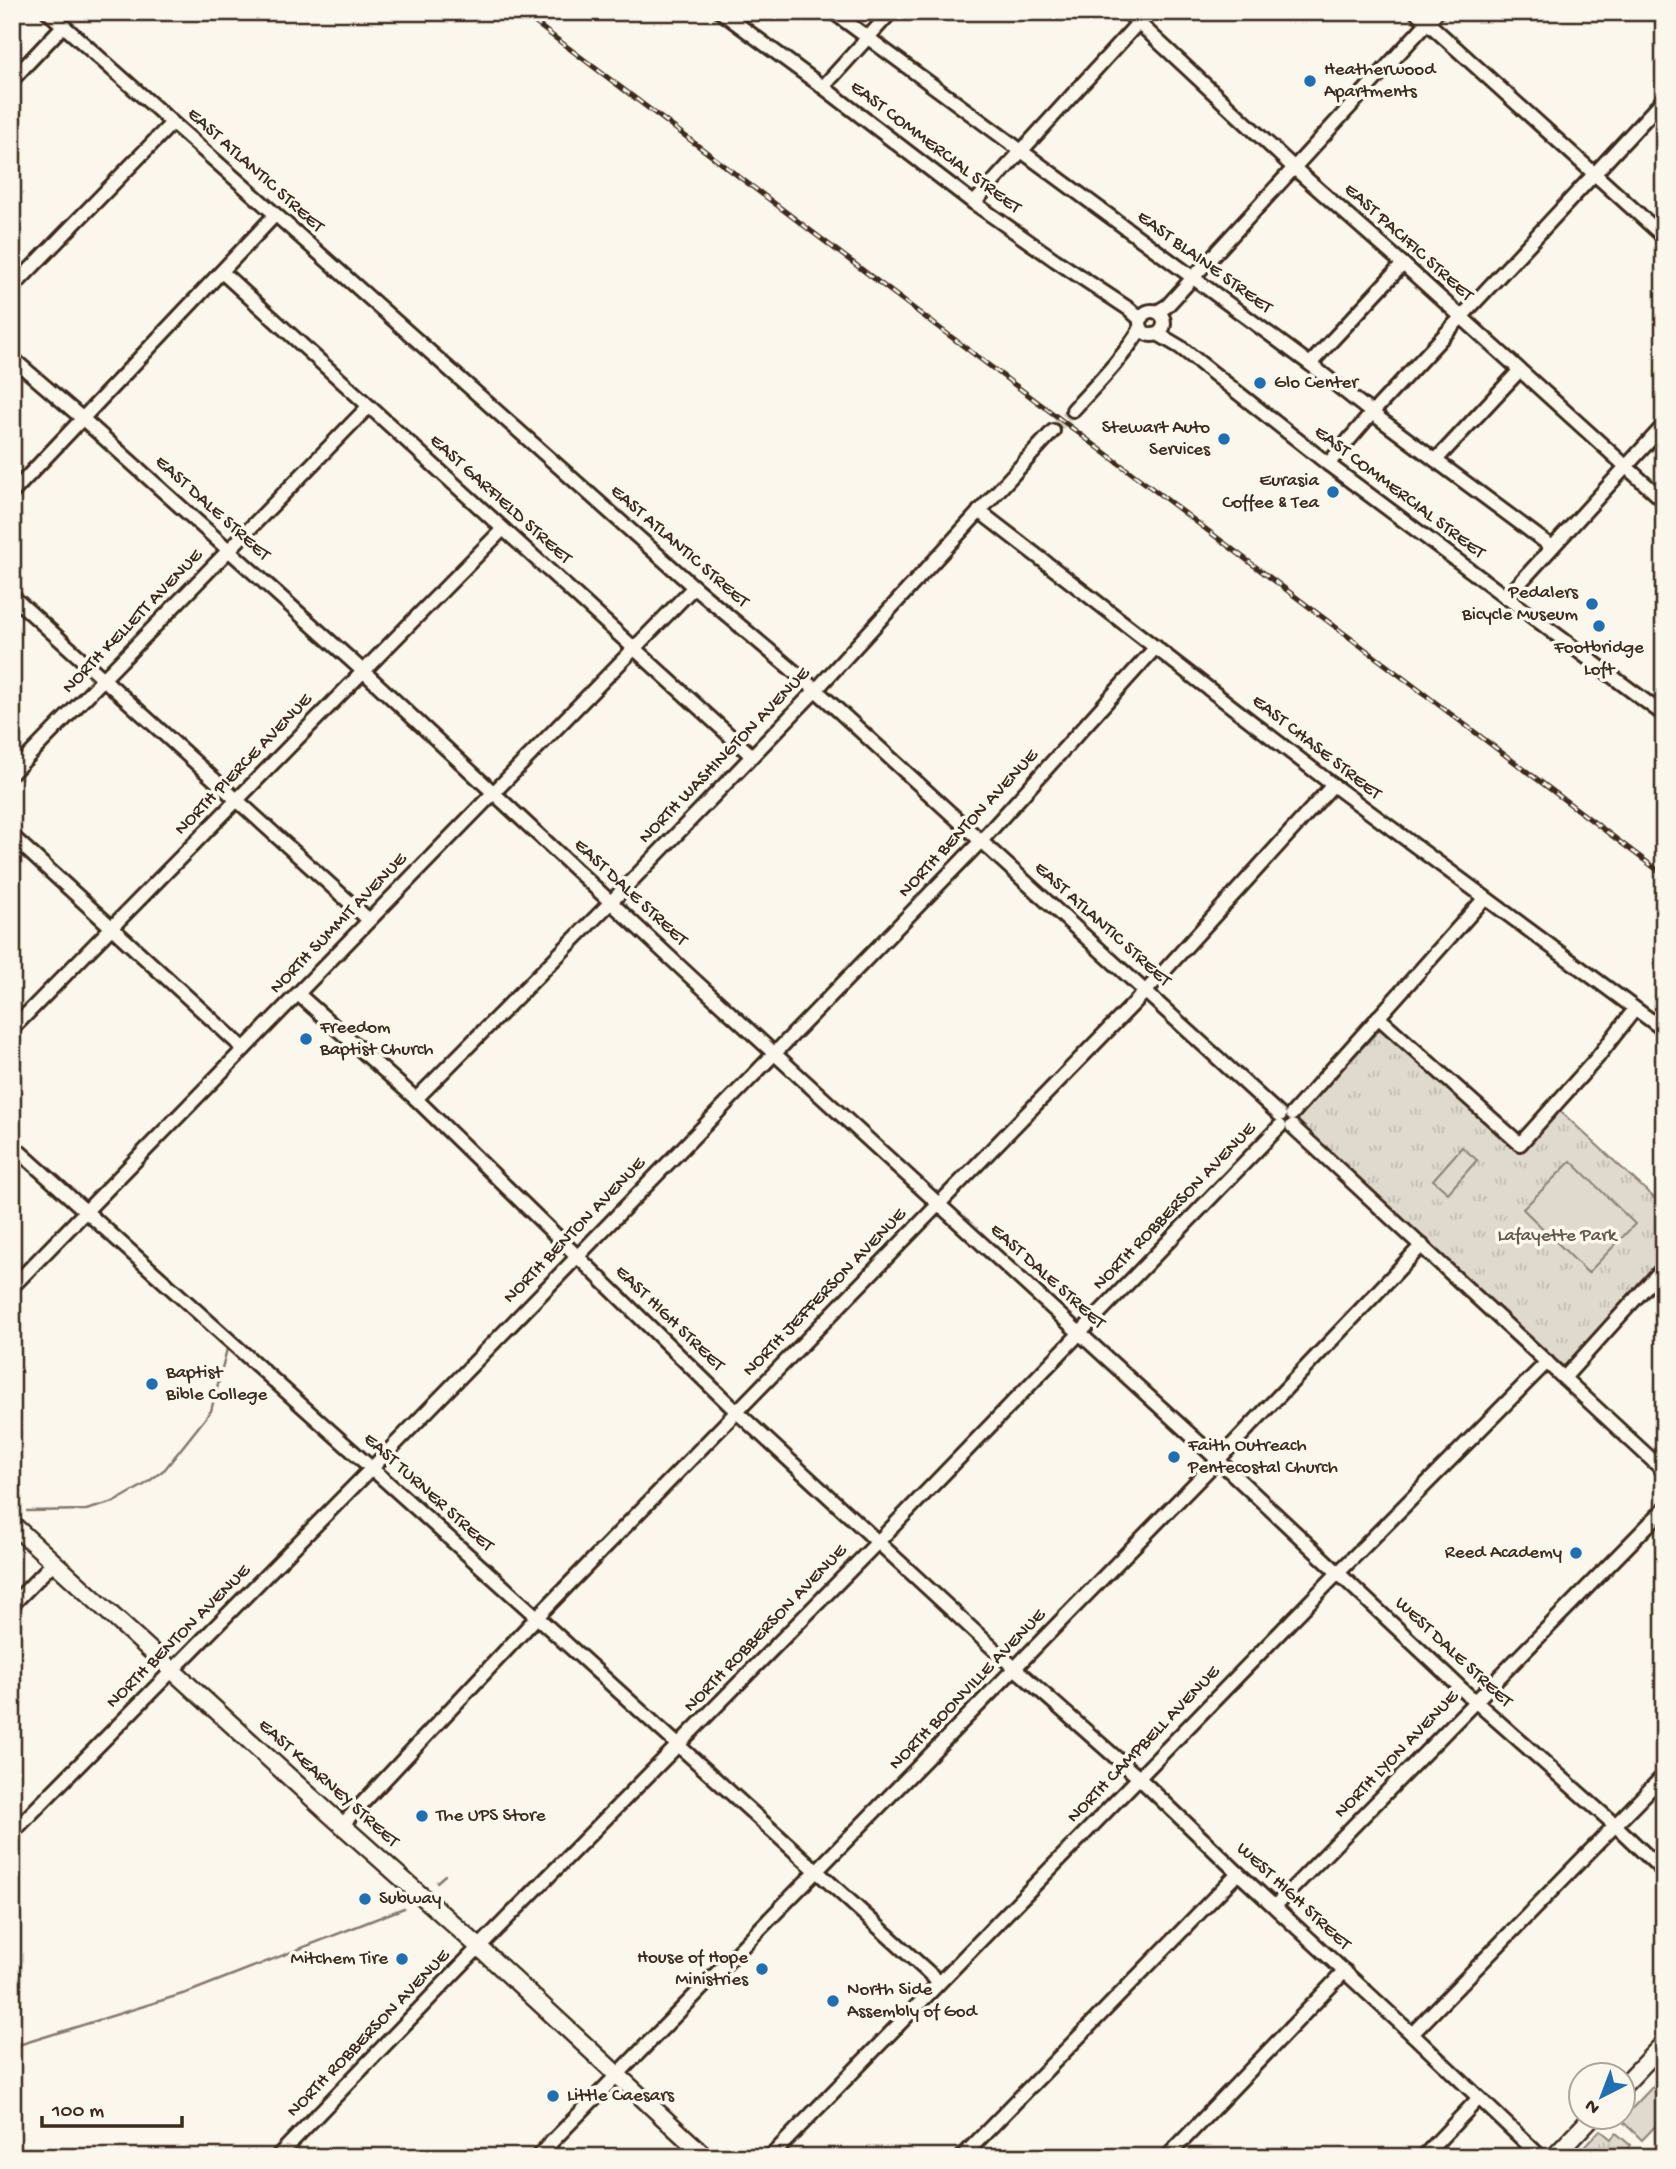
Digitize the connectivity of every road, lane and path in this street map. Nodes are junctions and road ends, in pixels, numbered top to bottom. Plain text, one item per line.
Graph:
1 (48, 12) edge
2 (721, 12) edge
3 (833, 12) edge
4 (891, 12) edge
5 (1127, 12) edge
6 (1147, 12) edge
7 (1416, 12) edge
8 (1437, 12) edge
9 (1138, 22) junction
10 (1427, 23) junction
11 (63, 26) junction
12 (867, 38) junction
13 (12, 80) edge
14 (823, 87) junction
15 (1664, 99) edge
16 (172, 123) junction
17 (1020, 151) junction
18 (1293, 167) junction
19 (1595, 174) junction
20 (974, 203) junction
21 (275, 215) junction
22 (1664, 237) edge
23 (1403, 264) junction
24 (222, 272) junction
25 (1191, 278) junction
26 (12, 288) edge
27 (1462, 318) junction
28 (1152, 323) junction
29 (12, 358) edge
30 (1310, 364) junction
31 (1519, 370) junction
32 (368, 407) junction
33 (1073, 410) tunnel mouth
34 (1372, 413) junction
35 (83, 419) junction
36 (1664, 425) edge
37 (1053, 431) tunnel mouth
38 (1436, 460) junction
39 (1328, 464) junction
40 (1626, 467) junction
41 (12, 493) edge
42 (1664, 501) edge
43 (979, 511) junction
44 (503, 529) junction
45 (1552, 547) junction
46 (230, 550) junction
47 (694, 587) junction
48 (12, 596) edge
49 (1506, 598) junction
50 (1156, 647) junction
51 (636, 649) junction
52 (363, 671) junction
53 (106, 679) junction
54 (816, 690) junction
55 (1662, 712) edge
56 (752, 756) junction
57 (12, 774) edge
58 (1333, 785) junction
59 (494, 793) junction
60 (238, 799) junction
61 (12, 836) edge
62 (981, 841) junction
63 (1484, 899) junction
64 (611, 902) junction
65 (369, 920) junction
66 (111, 928) junction
67 (1146, 991) junction
68 (298, 994) junction
69 (1635, 1009) junction
70 (1378, 1017) junction
71 (12, 1029) edge
72 (1664, 1030) edge
73 (244, 1049) junction
74 (775, 1054) junction
75 (416, 1099) junction
76 (1286, 1120) junction
77 (12, 1146) edge
78 (938, 1204) junction
79 (87, 1211) junction
80 (1422, 1245) junction
81 (578, 1257) junction
82 (1664, 1267) edge
83 (12, 1287) edge
84 (1080, 1334) junction
85 (1547, 1362) junction
86 (1564, 1378) junction
87 (737, 1412) junction
88 (1218, 1460) junction
89 (372, 1468) junction
90 (1664, 1471) edge
91 (1663, 1511) edge
92 (12, 1524) edge
93 (877, 1543) junction
94 (54, 1562) junction
95 (1338, 1573) junction
96 (12, 1605) edge
97 (537, 1617) junction
98 (1015, 1668) junction
99 (172, 1671) junction
100 (1476, 1702) junction
101 (679, 1746) junction
102 (1664, 1775) edge
103 (1139, 1778) junction
104 (342, 1825) junction
105 (1615, 1825) junction
106 (12, 1833) edge
107 (816, 1872) junction
108 (1664, 1872) edge
109 (1238, 1873) junction
110 (1275, 1906) junction
111 (479, 1947) junction
112 (1345, 1971) junction
113 (939, 1982) junction
114 (1412, 2034) junction
115 (1664, 2043) edge
116 (1638, 2070) edge
117 (616, 2075) junction
118 (1479, 2098) junction
119 (1579, 2130) edge
120 (277, 2157) edge
121 (537, 2157) edge
122 (706, 2157) edge
123 (770, 2157) edge
124 (962, 2157) edge
125 (1167, 2157) edge
126 (1423, 2157) edge
127 (1541, 2157) edge
128 (1554, 2157) edge

1 - 11 street, EAST ATLANTIC STREET
2 - 14 street, EAST COMMERCIAL STREET
3 - 12 street, EAST BLAINE STREET
4 - 12 street
5 - 9 street, EAST PACIFIC STREET
6 - 9 street
7 - 10 street
8 - 10 street
9 - 17 street
9 - 18 street, EAST PACIFIC STREET
10 - 18 street
10 - 19 street
11 - 13 street
11 - 16 street, EAST ATLANTIC STREET
12 - 14 street
12 - 17 street, EAST BLAINE STREET
14 - 20 street, EAST COMMERCIAL STREET
15 - 19 street
16 - 21 street, EAST ATLANTIC STREET
16 - 26 street
17 - 20 street
17 - 25 street, EAST BLAINE STREET
18 - 23 street, EAST PACIFIC STREET
18 - 25 street
19 - 22 street
19 - 27 street
20 - 28 street, EAST COMMERCIAL STREET
21 - 24 street
21 - 47 street, EAST ATLANTIC STREET
23 - 27 street, EAST PACIFIC STREET
23 - 30 street
24 - 32 street, EAST GARFIELD STREET
24 - 35 street
25 - 28 street
25 - 30 street, EAST BLAINE STREET
27 - 31 street, EAST PACIFIC STREET
27 - 34 street
28 - 33 street
28 - 39 street, EAST COMMERCIAL STREET
29 - 35 street, EAST DALE STREET
30 - 34 street, EAST BLAINE STREET
31 - 38 street
31 - 40 street, EAST PACIFIC STREET
32 - 44 street, EAST GARFIELD STREET
32 - 46 street, NORTH KELLETT AVENUE
34 - 38 street, EAST BLAINE STREET
34 - 39 street
35 - 41 street
35 - 46 street, EAST DALE STREET
36 - 40 street
37 - 43 street, NORTH WASHINGTON AVENUE
38 - 45 street, EAST BLAINE STREET
39 - 49 street, EAST COMMERCIAL STREET
40 - 42 street, EAST PACIFIC STREET
40 - 45 street
43 - 50 street, EAST CHASE STREET
43 - 54 street, NORTH WASHINGTON AVENUE
44 - 51 street, EAST GARFIELD STREET
44 - 52 street, NORTH PIERCE AVENUE
45 - 49 street
46 - 52 street, EAST DALE STREET
46 - 53 street, NORTH KELLETT AVENUE
47 - 51 street, NORTH SUMMIT AVENUE
47 - 54 street, EAST ATLANTIC STREET
48 - 53 street
49 - 55 street, EAST COMMERCIAL STREET
50 - 58 street, EAST CHASE STREET
50 - 62 street, NORTH BENTON AVENUE
51 - 56 street, EAST GARFIELD STREET
51 - 59 street, NORTH SUMMIT AVENUE
52 - 59 street, EAST DALE STREET
52 - 60 street, NORTH PIERCE AVENUE
53 - 57 street, NORTH KELLETT AVENUE
53 - 60 street
54 - 56 street, NORTH WASHINGTON AVENUE
54 - 62 street, EAST ATLANTIC STREET
56 - 64 street, NORTH WASHINGTON AVENUE
58 - 63 street, EAST CHASE STREET
58 - 67 street, NORTH JEFFERSON AVENUE
59 - 64 street, EAST DALE STREET
59 - 65 street, NORTH SUMMIT AVENUE
60 - 65 street
60 - 66 street, NORTH PIERCE AVENUE
61 - 66 street
62 - 67 street, EAST ATLANTIC STREET
62 - 74 street, NORTH BENTON AVENUE
63 - 69 street, EAST CHASE STREET
63 - 70 street, NORTH ROBBERSON AVENUE
64 - 74 street, EAST DALE STREET
64 - 75 street, NORTH WASHINGTON AVENUE
65 - 68 street, NORTH SUMMIT AVENUE
66 - 71 street, NORTH PIERCE AVENUE
66 - 73 street
67 - 76 street, EAST ATLANTIC STREET
67 - 78 street, NORTH JEFFERSON AVENUE
68 - 73 street, NORTH SUMMIT AVENUE
68 - 75 street, EAST HIGH STREET
69 - 70 street
69 - 72 street, EAST CHASE STREET
70 - 76 street, NORTH ROBBERSON AVENUE
73 - 79 street, NORTH SUMMIT AVENUE
74 - 78 street, EAST DALE STREET
74 - 81 street, NORTH BENTON AVENUE
75 - 81 street, EAST HIGH STREET
76 - 80 street, EAST ATLANTIC STREET
76 - 84 street, NORTH ROBBERSON AVENUE
77 - 79 street, EAST TURNER STREET
78 - 84 street, EAST DALE STREET
78 - 87 street, NORTH JEFFERSON AVENUE
79 - 83 street, NORTH SUMMIT AVENUE
79 - 89 street, EAST TURNER STREET
80 - 85 street, EAST ATLANTIC STREET
80 - 88 street, NORTH BOONVILLE AVENUE
81 - 87 street, EAST HIGH STREET
81 - 89 street, NORTH BENTON AVENUE
82 - 86 street
84 - 88 street, EAST DALE STREET
84 - 93 street, NORTH ROBBERSON AVENUE
85 - 86 street, EAST ATLANTIC STREET
85 - 95 street, NORTH CAMPBELL AVENUE
86 - 90 street, EAST ATLANTIC STREET
87 - 93 street, EAST HIGH STREET
87 - 97 street, NORTH JEFFERSON AVENUE
88 - 95 street, WEST DALE STREET
88 - 98 street, NORTH BOONVILLE AVENUE
89 - 97 street, EAST TURNER STREET
89 - 99 street, NORTH BENTON AVENUE
91 - 100 street, NORTH LYON AVENUE
92 - 94 main road, EAST KEARNEY STREET
93 - 98 street, EAST HIGH STREET
93 - 101 street, NORTH ROBBERSON AVENUE
94 - 96 street
94 - 99 main road, EAST KEARNEY STREET
95 - 100 street, WEST DALE STREET
95 - 103 street, NORTH CAMPBELL AVENUE
97 - 101 street, EAST TURNER STREET
97 - 104 street, NORTH JEFFERSON AVENUE
98 - 103 street, WEST HIGH STREET
98 - 107 street, NORTH BOONVILLE AVENUE
99 - 104 main road, EAST KEARNEY STREET
99 - 106 street, NORTH BENTON AVENUE
100 - 105 street, WEST DALE STREET
100 - 110 street, NORTH LYON AVENUE
101 - 107 street, EAST TURNER STREET
101 - 111 street, NORTH ROBBERSON AVENUE
102 - 105 street
103 - 109 street, WEST HIGH STREET
103 - 113 street, NORTH CAMPBELL AVENUE
104 - 111 main road, EAST KEARNEY STREET
105 - 108 street, WEST DALE STREET
105 - 114 street
107 - 113 street, EAST TURNER STREET
107 - 117 street, NORTH BOONVILLE AVENUE
109 - 110 street, WEST HIGH STREET
109 - 124 street
110 - 112 street, WEST HIGH STREET
111 - 117 main road, EAST KEARNEY STREET
111 - 120 street, NORTH ROBBERSON AVENUE
112 - 114 street, WEST HIGH STREET
112 - 125 street
113 - 123 street, NORTH CAMPBELL AVENUE
114 - 118 street, WEST HIGH STREET
115 - 116 main road
117 - 121 street, NORTH BOONVILLE AVENUE
117 - 122 main road, EAST KEARNEY STREET
118 - 126 street
118 - 127 street, WEST HIGH STREET
119 - 128 main road

